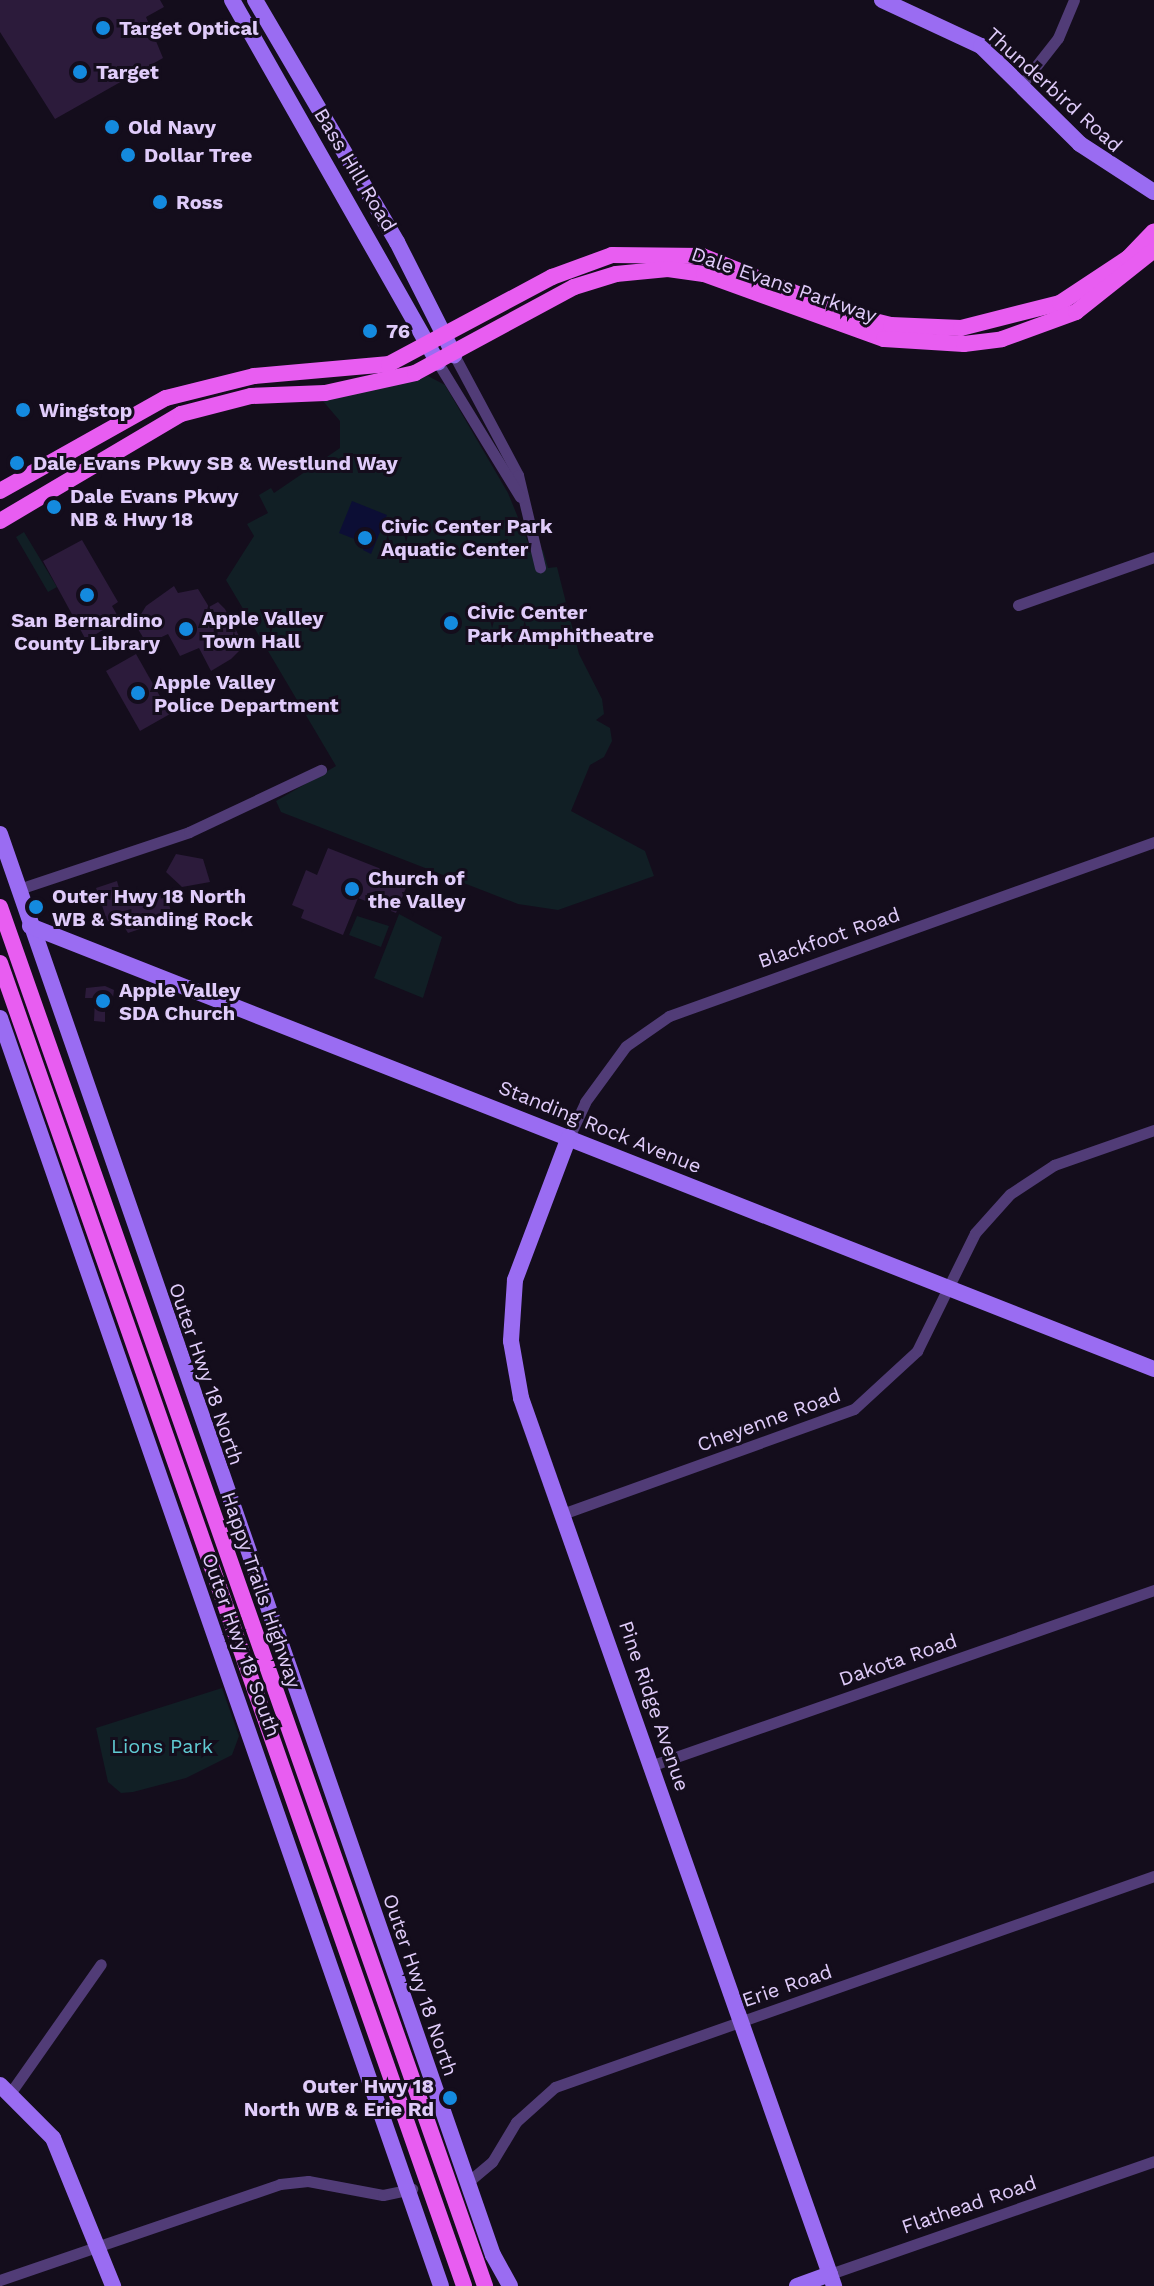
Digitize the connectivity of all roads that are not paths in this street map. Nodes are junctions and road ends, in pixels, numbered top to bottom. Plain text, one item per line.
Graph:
1 (232, 0) edge
2 (255, 0) edge
3 (882, 0) edge
4 (1074, 0) edge
5 (1022, 84) junction
6 (1154, 192) edge
7 (1154, 231) edge
8 (1154, 250) edge
9 (446, 339) junction
10 (429, 347) junction
11 (454, 355) junction
12 (438, 363) junction
13 (0, 491) edge
14 (520, 497) junction
15 (0, 521) edge
16 (1154, 557) edge
17 (540, 567) dead end
18 (1018, 605) dead end
19 (321, 770) dead end
20 (0, 834) edge
21 (1154, 842) edge
22 (19, 889) junction
23 (0, 907) edge
24 (30, 926) junction
25 (0, 963) edge
26 (0, 1018) edge
27 (1154, 1130) edge
28 (569, 1137) junction
29 (950, 1289) junction
30 (1154, 1369) edge
31 (565, 1513) junction
32 (1154, 1590) edge
33 (653, 1765) junction
34 (1154, 1876) edge
35 (101, 1964) dead end
36 (743, 2021) junction
37 (6, 2089) edge
38 (1154, 2161) edge
39 (468, 2182) junction
40 (412, 2189) junction
41 (98, 2245) junction
42 (0, 2280) edge
43 (832, 2280) edge
44 (113, 2286) edge
45 (441, 2286) edge
46 (464, 2286) edge
47 (485, 2286) edge
48 (510, 2286) edge
49 (797, 2286) edge

1 - 10 street, Bass Hill Road
2 - 9 street, Bass Hill Road
3 - 5 street, Thunderbird Road
4 - 5 street
5 - 6 street, Thunderbird Road
7 - 9 main road, Dale Evans Parkway
8 - 11 main road, Dale Evans Parkway
9 - 10 main road, Dale Evans Parkway
9 - 11 street, Bass Hill Road
10 - 12 street, Bass Hill Road
10 - 13 main road, Dale Evans Parkway
11 - 12 main road, Dale Evans Parkway
11 - 14 street
12 - 14 street
12 - 15 main road, Dale Evans Parkway
14 - 17 street
16 - 18 street
19 - 22 street
20 - 22 street, Outer Hwy 18 North
21 - 28 street, Blackfoot Road
22 - 24 street, Outer Hwy 18 North
23 - 47 main road, Happy Trails Highway
24 - 28 street, Standing Rock Avenue
24 - 39 street, Outer Hwy 18 North
25 - 46 main road, Happy Trails Highway
26 - 40 street, Outer Hwy 18 South
27 - 29 street, Cheyenne Road
28 - 29 street, Standing Rock Avenue
28 - 31 street, Pine Ridge Avenue
29 - 30 street, Standing Rock Avenue
29 - 31 street, Cheyenne Road
31 - 33 street, Pine Ridge Avenue
32 - 33 street, Dakota Road
33 - 36 street, Pine Ridge Avenue
34 - 36 street, Erie Road
35 - 37 street
36 - 39 street, Erie Road
36 - 43 street, Pine Ridge Avenue
37 - 41 street
38 - 43 street, Flathead Road
39 - 48 street, Outer Hwy 18 North
40 - 41 street
40 - 45 street, Outer Hwy 18 South
41 - 42 street
41 - 44 street
43 - 49 street, Flathead Road

